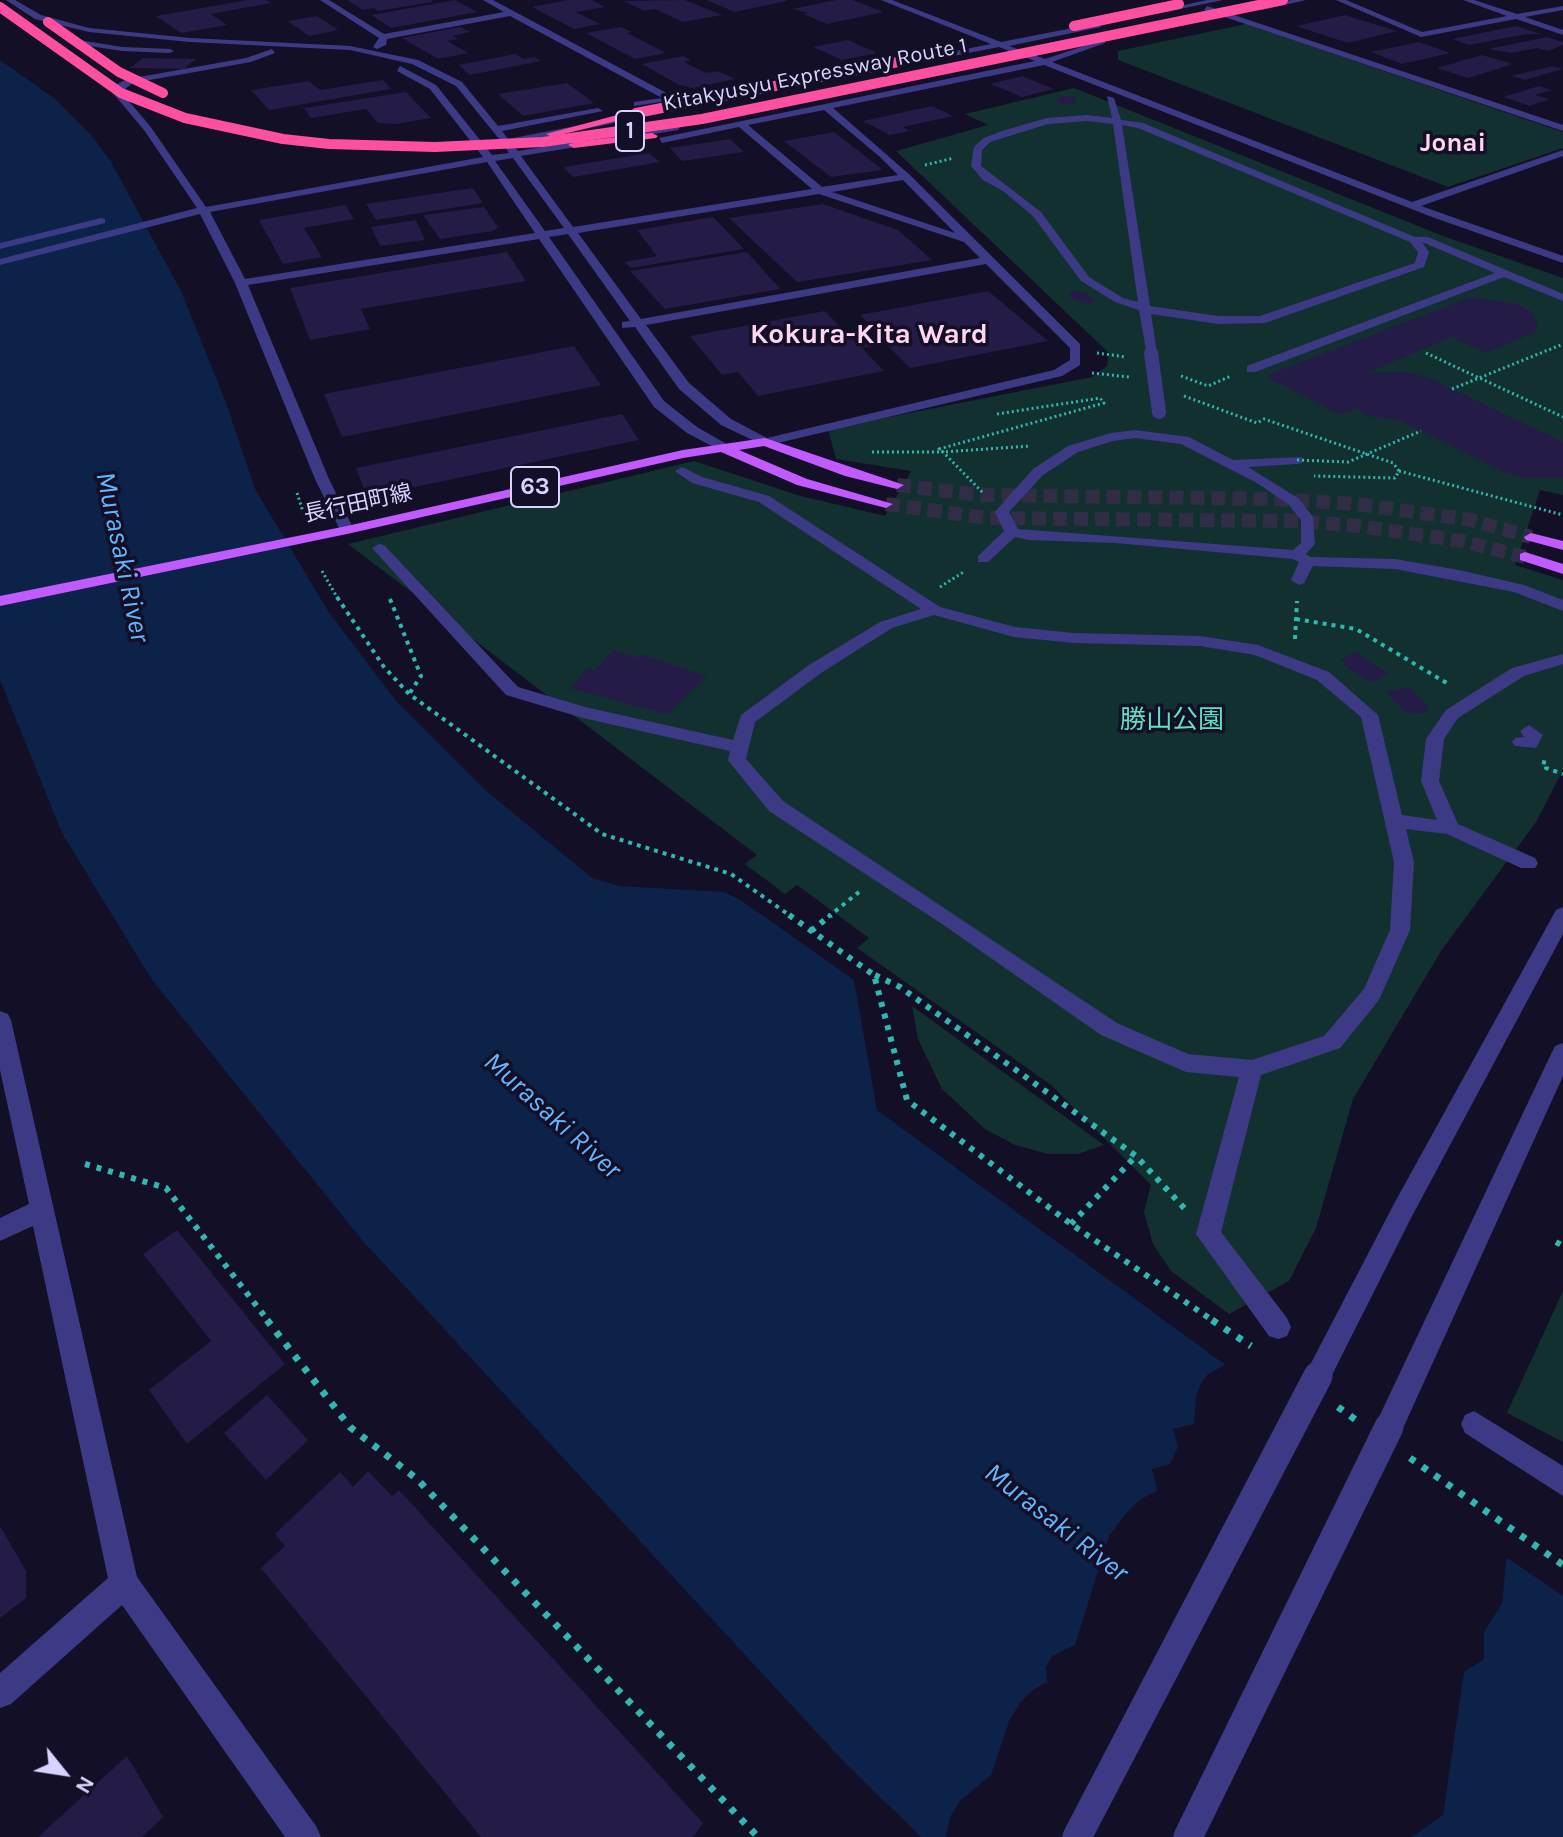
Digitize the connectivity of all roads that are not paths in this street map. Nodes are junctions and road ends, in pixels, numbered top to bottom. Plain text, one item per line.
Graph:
1 (14, 0) edge
2 (324, 0) edge
3 (487, 0) edge
4 (885, 0) edge
5 (1183, 0) edge
6 (1219, 0) edge
7 (1245, 0) edge
8 (1284, 0) edge
9 (1302, 0) edge
10 (1340, 0) edge
11 (1467, 0) edge
12 (1487, 0) edge
13 (1199, 2) edge
14 (1540, 3) dead end
15 (44, 5) dead end
16 (0, 7) edge
17 (1562, 8) edge
18 (512, 13) junction
19 (1228, 15) junction
20 (1530, 15) junction
21 (1515, 18) junction
22 (1563, 25) edge
23 (1002, 32) dead end
24 (1563, 33) edge
25 (154, 37) junction
26 (383, 37) junction
27 (986, 39) junction
28 (1023, 40) junction
29 (1000, 45) junction
30 (182, 51) dead end
31 (196, 51) dead end
32 (272, 51) junction
33 (369, 51) junction
34 (1059, 53) junction
35 (356, 57) junction
36 (1031, 57) junction
37 (1045, 62) junction
38 (1081, 62) dead end
39 (176, 98) dead end
40 (669, 98) junction
41 (1110, 98) dead end
42 (826, 107) junction
43 (1117, 121) junction
44 (743, 126) junction
45 (1563, 128) edge
46 (495, 129) junction
47 (327, 131) dead end
48 (552, 134) junction
49 (506, 142) junction
50 (574, 145) junction
51 (481, 147) junction
52 (1563, 153) edge
53 (406, 159) dead end
54 (488, 160) junction
55 (520, 160) junction
56 (906, 177) junction
57 (820, 191) junction
58 (1419, 193) dead end
59 (1433, 199) junction
60 (1445, 203) dead end
61 (1413, 205) junction
62 (204, 211) junction
63 (110, 219) dead end
64 (570, 231) junction
65 (542, 235) junction
66 (967, 240) junction
67 (1414, 240) junction
68 (0, 246) edge
69 (988, 260) junction
70 (1563, 260) edge
71 (0, 262) edge
72 (1505, 273) junction
73 (241, 283) junction
74 (1563, 298) edge
75 (1145, 309) junction
76 (637, 323) junction
77 (605, 328) junction
78 (1251, 369) dead end
79 (1154, 435) junction
80 (765, 442) junction
81 (725, 449) junction
82 (1297, 460) road end
83 (1233, 464) junction
84 (682, 471) dead end
85 (897, 485) tunnel mouth
86 (886, 504) tunnel mouth
87 (347, 530) junction
88 (1012, 532) junction
89 (1531, 537) tunnel mouth
90 (1563, 546) edge
91 (379, 548) dead end
92 (1525, 557) tunnel mouth
93 (1302, 558) junction
94 (983, 559) road end
95 (1563, 569) edge
96 (1299, 580) dead end
97 (0, 601) edge
98 (930, 601) junction
99 (1563, 606) edge
100 (1563, 659) edge
101 (740, 747) junction
102 (1395, 821) junction
103 (1450, 828) junction
104 (1528, 863) dead end
105 (1563, 915) edge
106 (0, 1022) edge
107 (1563, 1052) edge
108 (1252, 1069) junction
109 (43, 1209) junction
110 (0, 1230) edge
111 (1278, 1327) dead end
112 (1474, 1424) dead end
113 (1563, 1482) edge
114 (124, 1583) junction
115 (0, 1693) edge
116 (305, 1837) edge
117 (1077, 1837) edge
118 (1188, 1837) edge

1 - 16 street
1 - 25 street
1 - 39 highway, bridge
2 - 26 street
3 - 18 street
4 - 27 street
5 - 13 street
6 - 13 street
7 - 47 highway, Kitakyusyu Expressway Route 1 / 1
8 - 16 highway, Kitakyusyu Expressway Route 1 / 1, bridge
8 - 50 highway, bridge
9 - 19 street
10 - 21 street
11 - 21 street
12 - 20 street
13 - 19 street
13 - 28 street
13 - 48 highway, bridge
14 - 17 street
15 - 25 street
16 - 30 street
17 - 20 street
18 - 26 street
18 - 40 street
19 - 34 street
19 - 45 street
20 - 21 street
20 - 22 street
21 - 24 street
23 - 28 street
25 - 33 street
26 - 33 street
27 - 29 street
27 - 40 street
28 - 29 street
28 - 34 street
29 - 36 street
29 - 48 street
31 - 32 street
32 - 35 street
32 - 62 street
33 - 35 street
33 - 46 street
34 - 36 street
34 - 37 street
34 - 38 street
35 - 51 street
36 - 37 street
36 - 50 street
37 - 42 street
37 - 61 street
40 - 46 street
41 - 43 street
42 - 44 street
42 - 56 street
43 - 67 street
43 - 75 street
43 - 75 street
44 - 55 street
44 - 57 street
46 - 49 street
48 - 49 street
49 - 51 street
49 - 55 street
50 - 55 street
51 - 53 street
51 - 54 street
52 - 59 street
54 - 55 street
54 - 62 street
54 - 65 street
55 - 64 street
56 - 57 street
56 - 66 street
57 - 64 street
57 - 66 street
58 - 59 street
59 - 60 street
59 - 61 street
61 - 70 street
62 - 71 street
62 - 73 street
63 - 68 street
64 - 65 street
64 - 76 street
65 - 73 street
65 - 77 street
66 - 69 street
67 - 72 street
67 - 75 street
69 - 76 street
69 - 80 street
72 - 74 street
72 - 78 street
73 - 87 street
75 - 79 street, bridge
76 - 77 street
76 - 80 street
77 - 81 street
79 - 83 street
79 - 88 street
80 - 81 main road, 長行田町線 / 63
80 - 85 main road, 長行田町線 / 63
81 - 86 main road, 長行田町線 / 63
81 - 87 main road, 長行田町線 / 63
82 - 83 street
83 - 93 street
84 - 98 street
87 - 97 main road, 長行田町線 / 63
88 - 93 street
88 - 94 street
89 - 90 main road
91 - 101 street
92 - 95 main road
93 - 96 street
93 - 99 street
98 - 101 street
98 - 102 street
100 - 103 street
101 - 108 street
102 - 103 street
102 - 108 street
103 - 104 street
105 - 117 street, bridge
106 - 109 street
107 - 118 street, bridge
108 - 111 street
109 - 110 street
109 - 114 street
112 - 113 street
114 - 115 street
114 - 116 street

